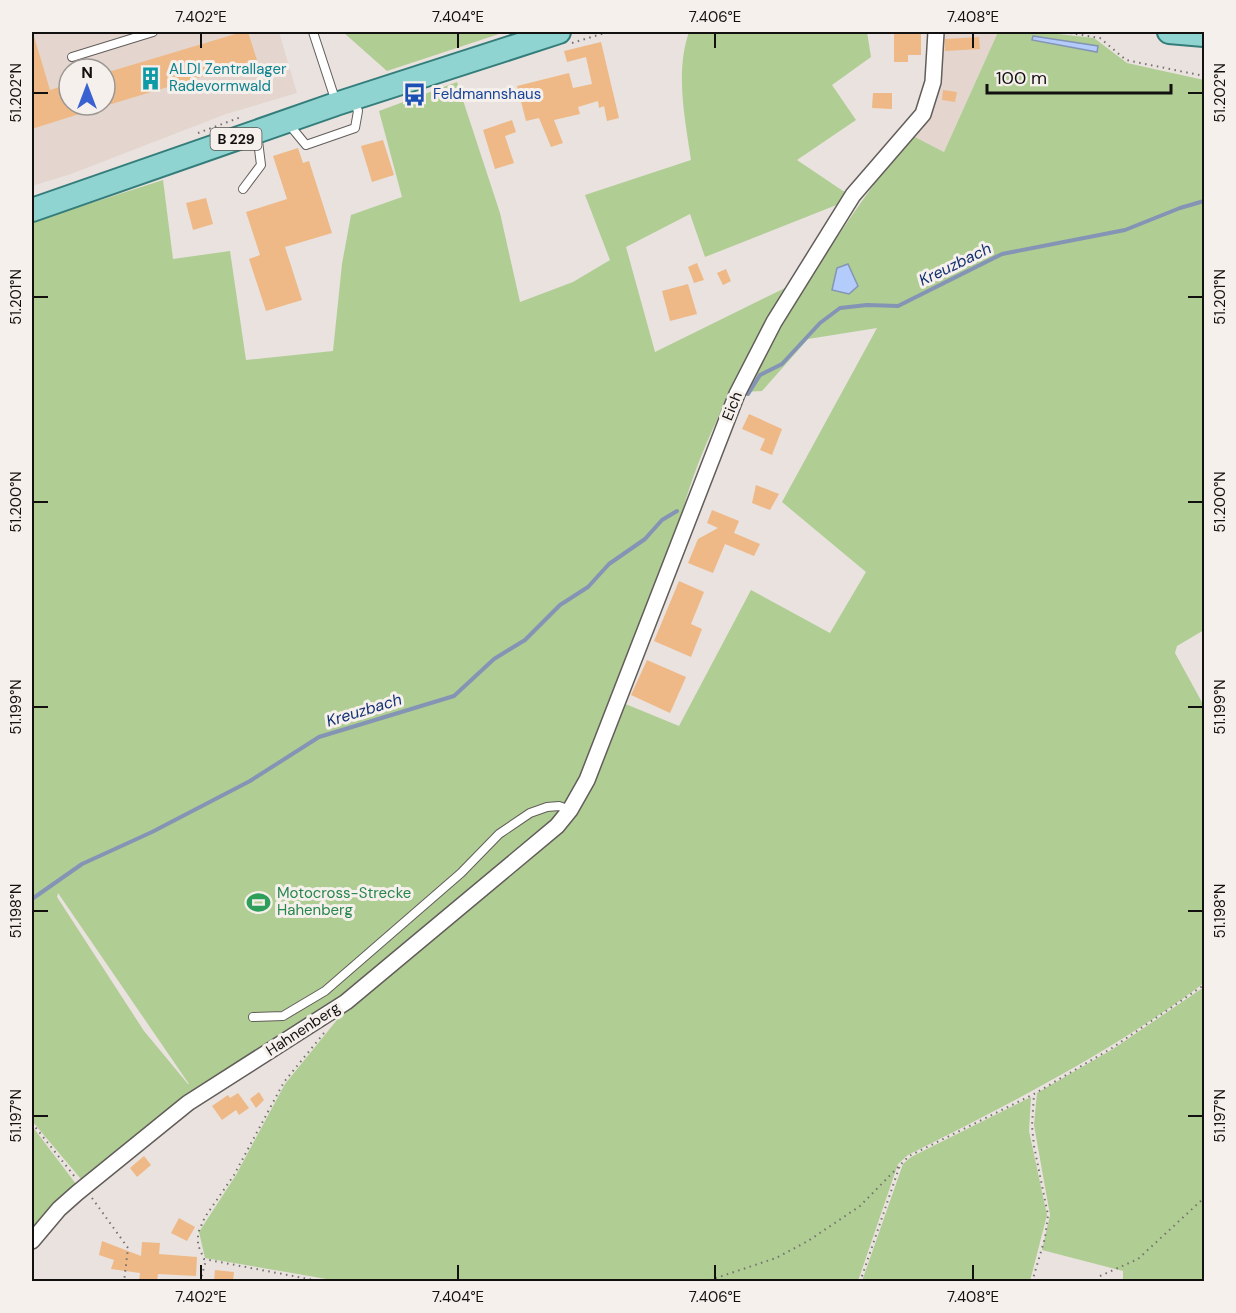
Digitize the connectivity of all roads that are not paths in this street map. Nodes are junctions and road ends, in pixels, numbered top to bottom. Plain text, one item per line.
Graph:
1 (153, 32) edge
2 (313, 32) edge
3 (559, 32) edge
4 (936, 32) edge
5 (1170, 32) edge
6 (1204, 35) edge
7 (72, 57) dead end
8 (345, 101) junction
9 (286, 121) junction
10 (256, 132) junction
11 (243, 189) dead end
12 (32, 210) edge
13 (570, 810) junction
14 (253, 1017) dead end
15 (32, 1241) edge

1 - 7 lane
2 - 8 lane
3 - 8 main road, B 229
4 - 13 street, Eich
5 - 6 main road
8 - 9 main road, B 229
8 - 9 lane
9 - 10 main road, B 229
10 - 11 lane
10 - 12 main road, B 229
13 - 14 lane
13 - 15 street, Hahnenberg

